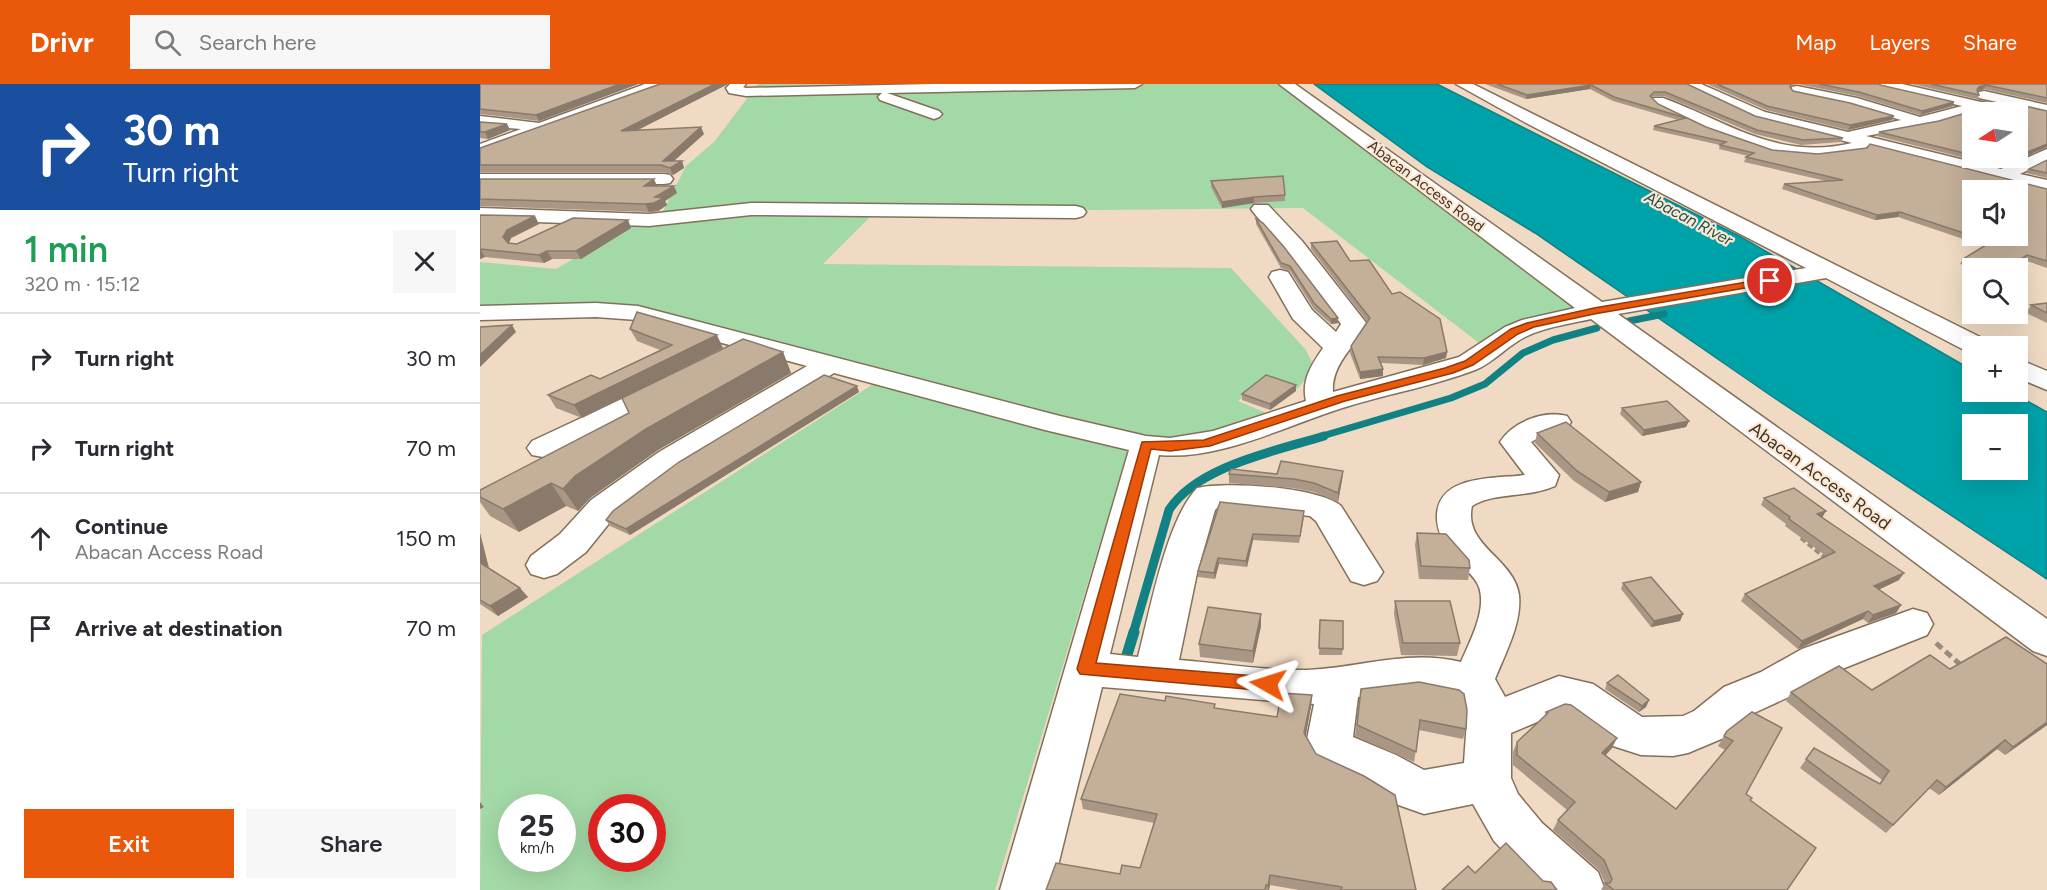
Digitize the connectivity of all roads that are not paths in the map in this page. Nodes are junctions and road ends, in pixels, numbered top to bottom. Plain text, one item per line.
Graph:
1 (658, 84) edge
2 (739, 84) edge
3 (1135, 84) edge
4 (1286, 84) edge
5 (1463, 84) edge
6 (1690, 84) edge
7 (1884, 84) edge
8 (1985, 85) edge
9 (1800, 87) edge
10 (1903, 89) junction
11 (864, 90) junction
12 (1933, 90) edge
13 (1962, 90) junction
14 (2047, 98) edge
15 (1658, 101) edge
16 (1852, 101) junction
17 (1967, 102) edge
18 (2047, 109) edge
19 (1881, 110) junction
20 (1962, 110) edge
21 (934, 114) dead end
22 (1755, 114) junction
23 (2028, 117) edge
24 (1818, 119) edge
25 (1921, 121) junction
26 (2047, 121) edge
27 (480, 122) edge
28 (542, 126) junction
29 (1844, 136) junction
30 (1869, 142) junction
31 (480, 150) edge
32 (2047, 154) edge
33 (2003, 175) junction
34 (480, 179) edge
35 (590, 179) junction
36 (664, 179) edge
37 (2047, 186) edge
38 (550, 200) edge
39 (1261, 208) edge
40 (1076, 212) dead end
41 (480, 214) edge
42 (572, 217) junction
43 (541, 234) edge
44 (1823, 272) junction
45 (1281, 277) dead end
46 (1599, 310) junction
47 (480, 313) edge
48 (1962, 339) edge
49 (756, 344) junction
50 (1337, 347) junction
51 (726, 360) edge
52 (830, 364) junction
53 (2028, 372) edge
54 (685, 380) edge
55 (2047, 382) edge
56 (1322, 405) junction
57 (1556, 422) dead end
58 (1146, 445) junction
59 (543, 448) dead end
60 (544, 565) dead end
61 (1364, 572) dead end
62 (1913, 624) dead end
63 (2047, 640) edge
64 (1086, 669) junction
65 (1155, 674) junction
66 (1339, 684) junction
67 (1481, 703) junction
68 (1488, 780) junction
69 (1026, 890) edge
70 (1579, 890) edge

1 - 28 street
2 - 11 street
3 - 11 street
4 - 46 street, Abacan Access Road
5 - 44 street
6 - 22 street
7 - 10 street
8 - 13 street
8 - 14 street
9 - 16 street
9 - 22 street
10 - 12 street
10 - 16 street
11 - 21 street
12 - 13 street
12 - 17 street
12 - 19 street
13 - 18 street
15 - 30 street
16 - 19 street
19 - 24 street
19 - 25 street
20 - 25 street
22 - 29 street
23 - 26 street
25 - 29 street
27 - 28 street
28 - 31 street
29 - 30 street
30 - 33 street
32 - 33 street
33 - 37 street
34 - 35 street
35 - 36 street
35 - 38 street
39 - 50 street
40 - 42 street
41 - 42 street
42 - 43 street
44 - 46 street
44 - 48 street
45 - 50 street
46 - 56 street
46 - 63 street, Abacan Access Road
47 - 49 street
49 - 51 street
49 - 52 street
50 - 56 street
52 - 58 street
52 - 60 street
53 - 55 street
54 - 59 street
56 - 58 street
57 - 67 street
58 - 64 street
61 - 65 street
62 - 67 street
64 - 65 street
64 - 69 street
65 - 66 street
66 - 67 street
66 - 68 street
67 - 68 street
68 - 70 street

